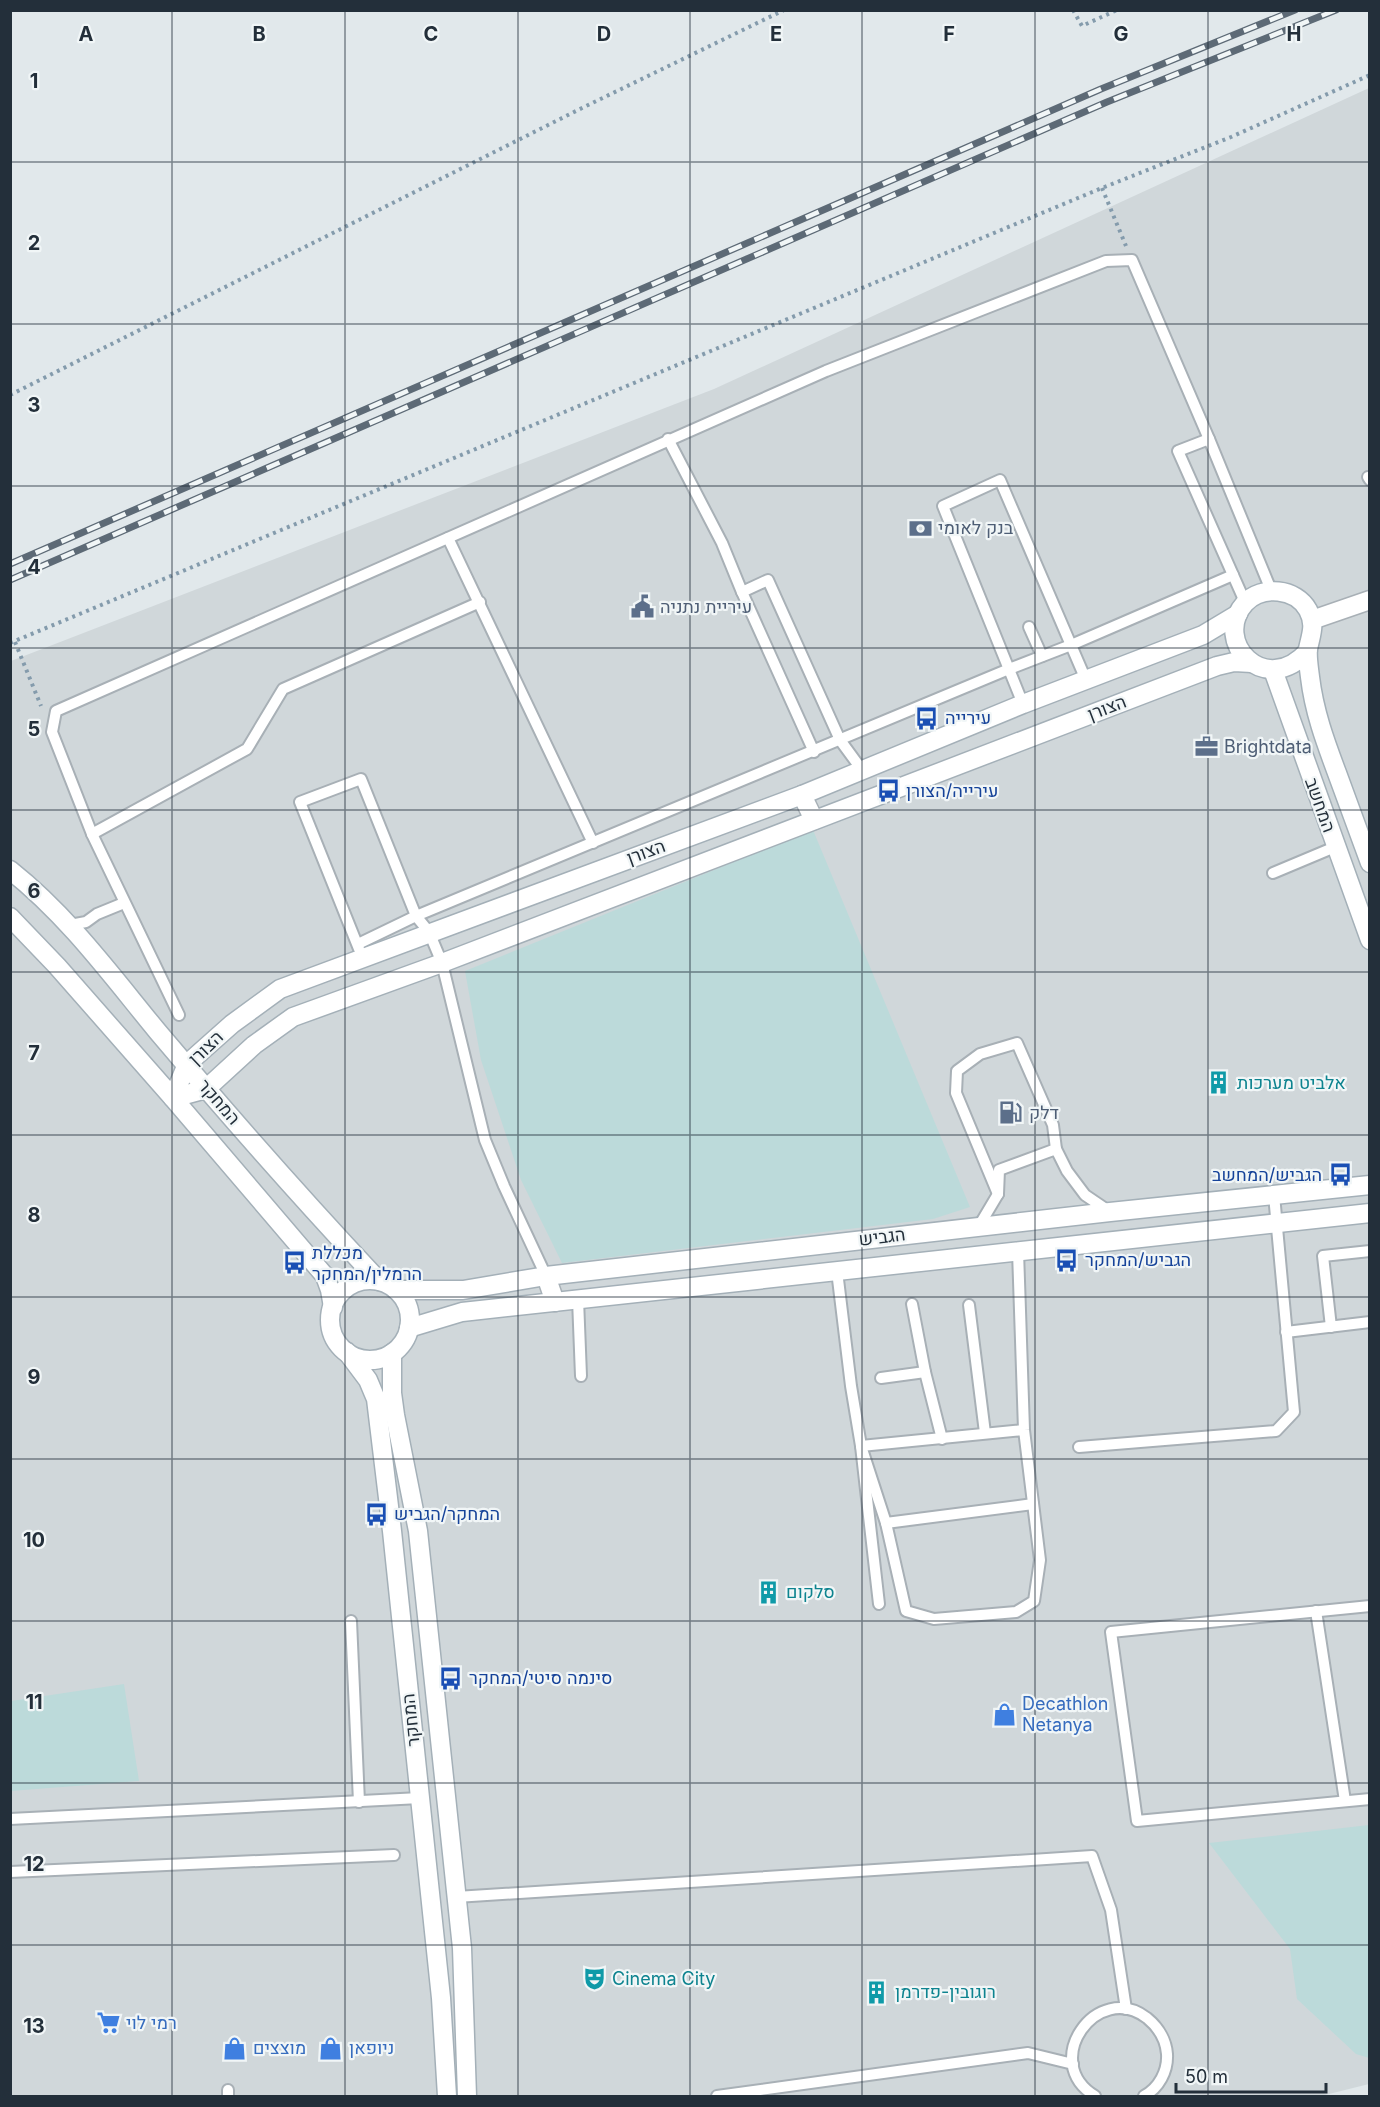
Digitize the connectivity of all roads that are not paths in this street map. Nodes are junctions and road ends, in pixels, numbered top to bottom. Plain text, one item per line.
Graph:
1 (668, 439) junction
2 (1209, 439) junction
3 (448, 538) junction
4 (1233, 575) junction
5 (1271, 590) junction
6 (742, 592) junction
7 (1370, 600) edge
8 (480, 602) junction
9 (1242, 608) junction
10 (1312, 620) junction
11 (1029, 627) dead end
12 (1071, 645) junction
13 (1308, 651) junction
14 (1042, 656) junction
15 (1252, 663) junction
16 (1009, 669) junction
17 (1273, 670) junction
18 (1086, 680) junction
19 (1023, 704) junction
20 (840, 740) junction
21 (814, 752) junction
22 (862, 770) junction
23 (802, 795) junction
24 (814, 820) junction
25 (92, 834) junction
26 (593, 843) junction
27 (1335, 847) junction
28 (1370, 863) edge
29 (10, 870) edge
30 (1272, 873) dead end
31 (124, 903) junction
32 (416, 916) junction
33 (10, 917) edge
34 (70, 925) junction
35 (429, 932) junction
36 (1370, 940) edge
37 (359, 952) junction
38 (442, 963) junction
39 (179, 1016) dead end
40 (187, 1064) junction
41 (206, 1089) junction
42 (173, 1098) junction
43 (1056, 1149) junction
44 (1370, 1185) edge
45 (998, 1194) junction
46 (1274, 1195) junction
47 (1110, 1212) junction
48 (1370, 1213) edge
49 (1276, 1223) junction
50 (979, 1226) junction
51 (1018, 1251) junction
52 (1369, 1254) edge
53 (837, 1271) junction
54 (546, 1276) junction
55 (379, 1281) junction
56 (396, 1290) junction
57 (578, 1299) junction
58 (555, 1302) junction
59 (912, 1304) dead end
60 (969, 1305) dead end
61 (333, 1307) junction
62 (1370, 1322) edge
63 (1330, 1327) junction
64 (409, 1328) junction
65 (1286, 1332) junction
66 (347, 1352) junction
67 (392, 1353) junction
68 (925, 1372) junction
69 (581, 1376) dead end
70 (881, 1378) dead end
71 (1024, 1430) junction
72 (985, 1433) junction
73 (942, 1439) junction
74 (861, 1446) junction
75 (1079, 1447) dead end
76 (1034, 1504) junction
77 (885, 1522) junction
78 (879, 1604) dead end
79 (1370, 1606) edge
80 (1316, 1611) junction
81 (351, 1621) dead end
82 (420, 1798) junction
83 (1370, 1799) edge
84 (1345, 1801) junction
85 (359, 1802) junction
86 (10, 1820) edge
87 (394, 1855) dead end
88 (10, 1872) edge
89 (456, 1897) junction
90 (1126, 2009) junction
91 (1072, 2064) junction
92 (447, 2097) edge
93 (466, 2097) edge
94 (717, 2097) edge
95 (1095, 2097) edge
96 (1144, 2097) edge

1 - 2 lane
1 - 3 lane
1 - 6 lane
2 - 4 lane
2 - 5 lane
3 - 8 lane
3 - 25 lane
4 - 9 lane
4 - 12 lane
5 - 9 street
5 - 10 street
6 - 20 lane
6 - 21 lane
7 - 10 street
8 - 25 lane
8 - 26 lane
9 - 15 street
9 - 18 street, הצורן
10 - 13 street
11 - 14 lane
12 - 14 lane
12 - 16 lane
12 - 18 lane
13 - 17 street
13 - 28 street, המחשב
14 - 16 lane
15 - 17 street
15 - 24 street, הצורן
16 - 19 lane
16 - 20 lane
17 - 27 street, המחשב
18 - 19 street, הצורן
19 - 22 street, הצורן
20 - 21 lane
20 - 22 lane
21 - 26 lane
22 - 23 street, הצורן
23 - 24 street
23 - 35 street, הצורן
24 - 38 street, הצורן
25 - 31 lane
26 - 32 lane
27 - 30 lane
27 - 36 street, המחשב
29 - 34 street, המחקר
31 - 34 lane
31 - 39 lane
32 - 35 lane
32 - 37 lane
32 - 37 lane
33 - 42 street
34 - 40 street, המחקר
35 - 37 street, הצורן
35 - 38 lane
37 - 40 street, הצורן
38 - 41 street, הצורן
38 - 54 lane
40 - 41 street, המחקר
40 - 42 street, הצורן
41 - 42 street, הצורן
41 - 55 street, המחקר
42 - 61 street
43 - 45 lane
43 - 45 lane
43 - 47 lane
44 - 46 street, הגביש
45 - 50 lane
46 - 47 street, הגביש
46 - 49 lane
47 - 50 street, הגביש
48 - 49 street, הגביש
49 - 51 street, הגביש
49 - 65 lane
50 - 54 street, הגביש
51 - 53 street, הגביש
51 - 71 lane
52 - 63 lane
53 - 57 street, הגביש
53 - 74 lane
54 - 56 street, הגביש
54 - 58 street
55 - 56 street
55 - 61 street
56 - 64 street
57 - 58 street, הגביש
57 - 69 lane
58 - 64 street, הגביש
59 - 68 lane
60 - 72 lane
61 - 66 street
62 - 63 lane
63 - 65 lane
64 - 67 street
65 - 75 lane
66 - 67 street
66 - 82 street, המחקר
67 - 89 street, המחקר
68 - 70 lane
68 - 73 lane
71 - 72 lane
71 - 76 lane
72 - 73 lane
73 - 74 lane
74 - 77 lane
74 - 78 lane
76 - 77 lane
76 - 77 lane
79 - 80 lane
80 - 84 lane
80 - 84 lane
81 - 85 lane
82 - 85 lane
82 - 92 street, המחקר
83 - 84 lane
85 - 86 lane
87 - 88 lane
89 - 90 lane
89 - 93 street, המחקר
90 - 91 lane
90 - 96 lane
91 - 94 lane
91 - 95 lane

